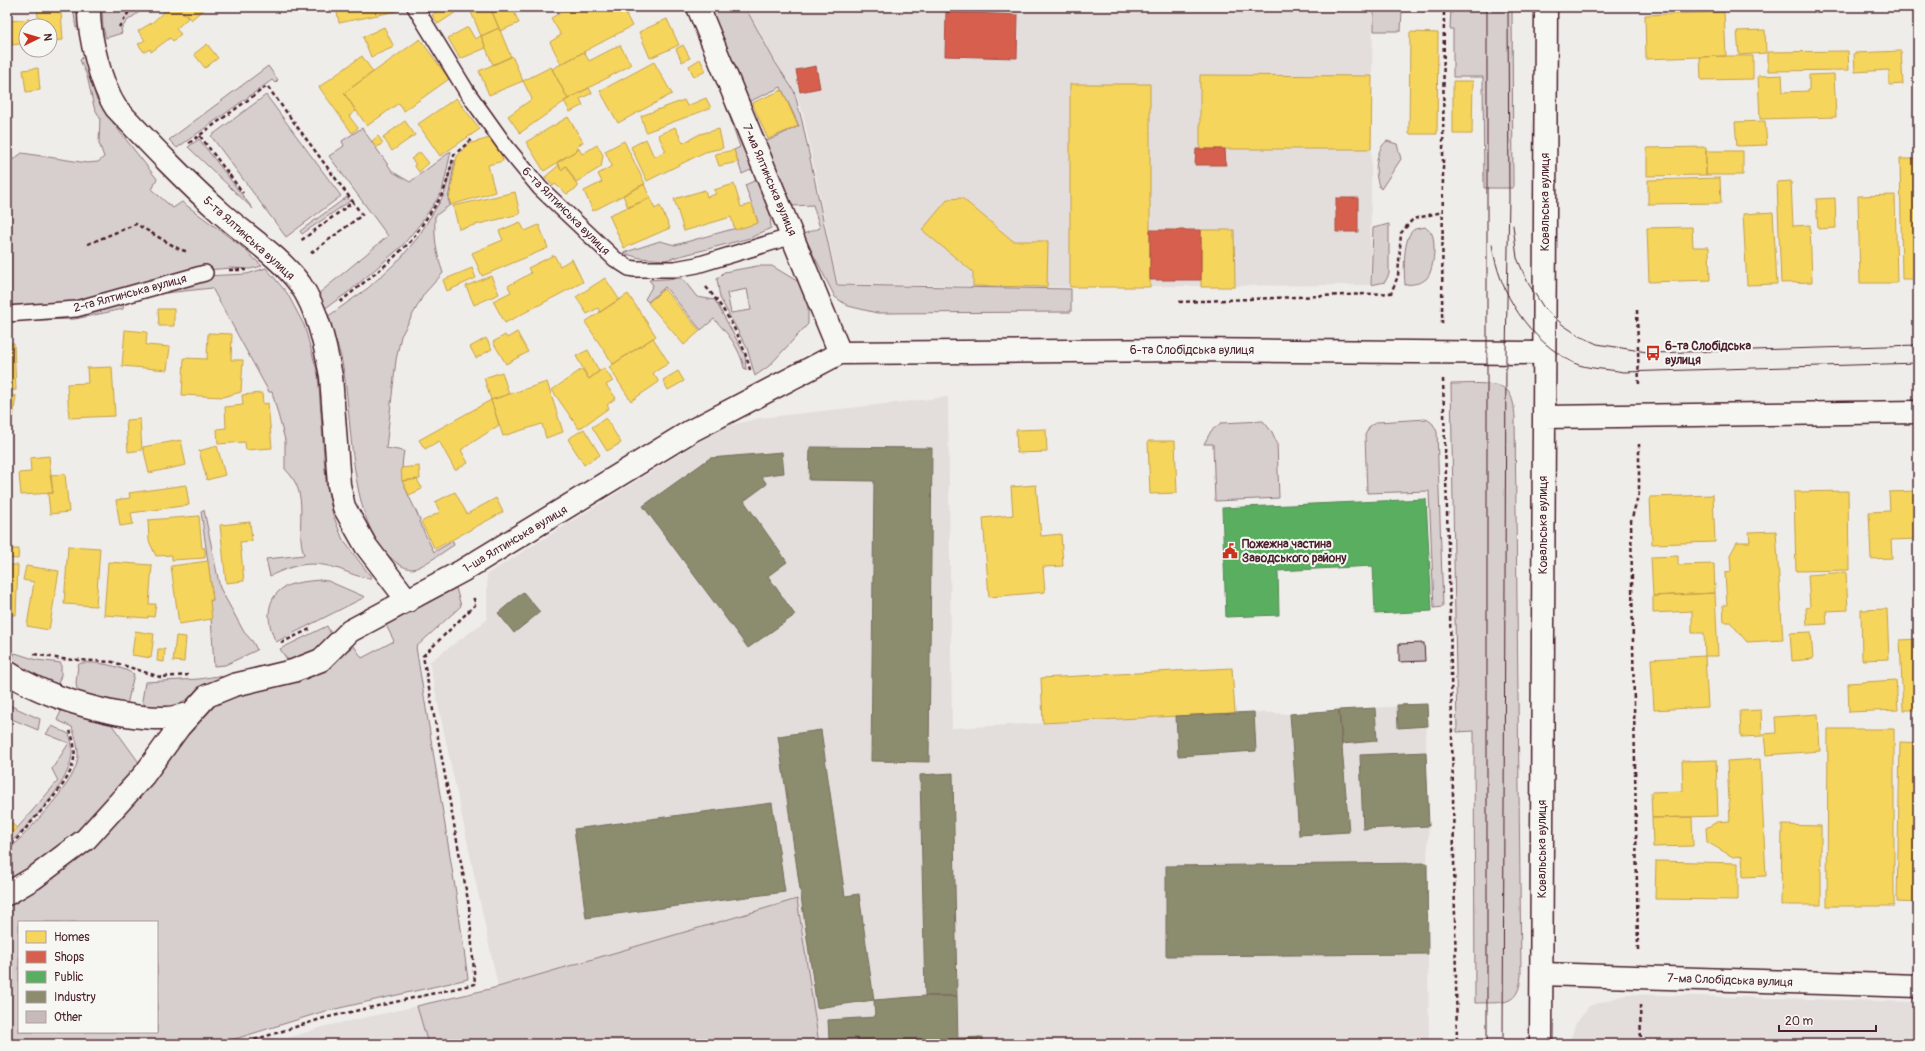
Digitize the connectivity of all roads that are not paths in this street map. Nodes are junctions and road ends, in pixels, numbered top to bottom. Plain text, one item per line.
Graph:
1 (89, 7) edge
2 (415, 7) edge
3 (698, 7) edge
4 (1546, 7) edge
5 (794, 236) junction
6 (205, 273) road end
7 (7, 314) edge
8 (840, 353) junction
9 (1544, 353) junction
10 (1918, 412) edge
11 (1544, 417) junction
12 (408, 601) junction
13 (7, 672) edge
14 (190, 714) junction
15 (7, 894) edge
16 (1542, 974) junction
17 (1918, 986) edge
18 (1541, 1044) edge

1 - 12 street, 5-та Ялтинська вулиця
2 - 5 lane, 6-та Ялтинська вулиця
3 - 5 street, 7-ма Ялтинська вулиця
4 - 9 street, Ковальська вулиця
5 - 8 street, 7-ма Ялтинська вулиця
6 - 7 lane, 2-га Ялтинська вулиця
8 - 9 street, 6-та Слобідська вулиця
8 - 12 street, 1-ша Ялтинська вулиця
9 - 11 street, Ковальська вулиця
10 - 11 street
11 - 16 street, Ковальська вулиця
12 - 14 street, 1-ша Ялтинська вулиця
13 - 14 street
14 - 15 street, 1-ша Ялтинська вулиця
16 - 17 street, 7-ма Слобідська вулиця
16 - 18 street, Ковальська вулиця

